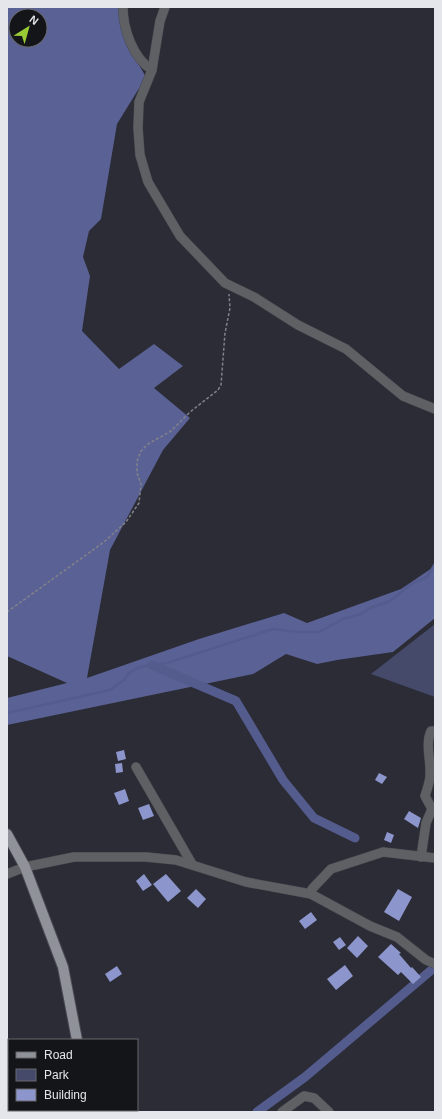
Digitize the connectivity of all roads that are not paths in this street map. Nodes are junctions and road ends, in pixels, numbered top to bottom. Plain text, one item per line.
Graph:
1 (123, 7) edge
2 (166, 7) edge
3 (152, 70) junction
4 (435, 409) edge
5 (435, 732) edge
6 (136, 767) dead end
7 (7, 834) edge
8 (421, 857) junction
9 (435, 858) edge
10 (192, 864) junction
11 (25, 867) junction
12 (7, 874) edge
13 (311, 894) junction
14 (435, 964) edge
15 (77, 1039) edge
16 (282, 1112) edge
17 (329, 1112) edge

1 - 3 street
2 - 3 street
3 - 4 street
5 - 8 street
6 - 10 street
7 - 11 main road
8 - 9 street
8 - 13 street
10 - 11 street
10 - 13 street
11 - 12 street
11 - 15 main road
13 - 14 street
16 - 17 street

